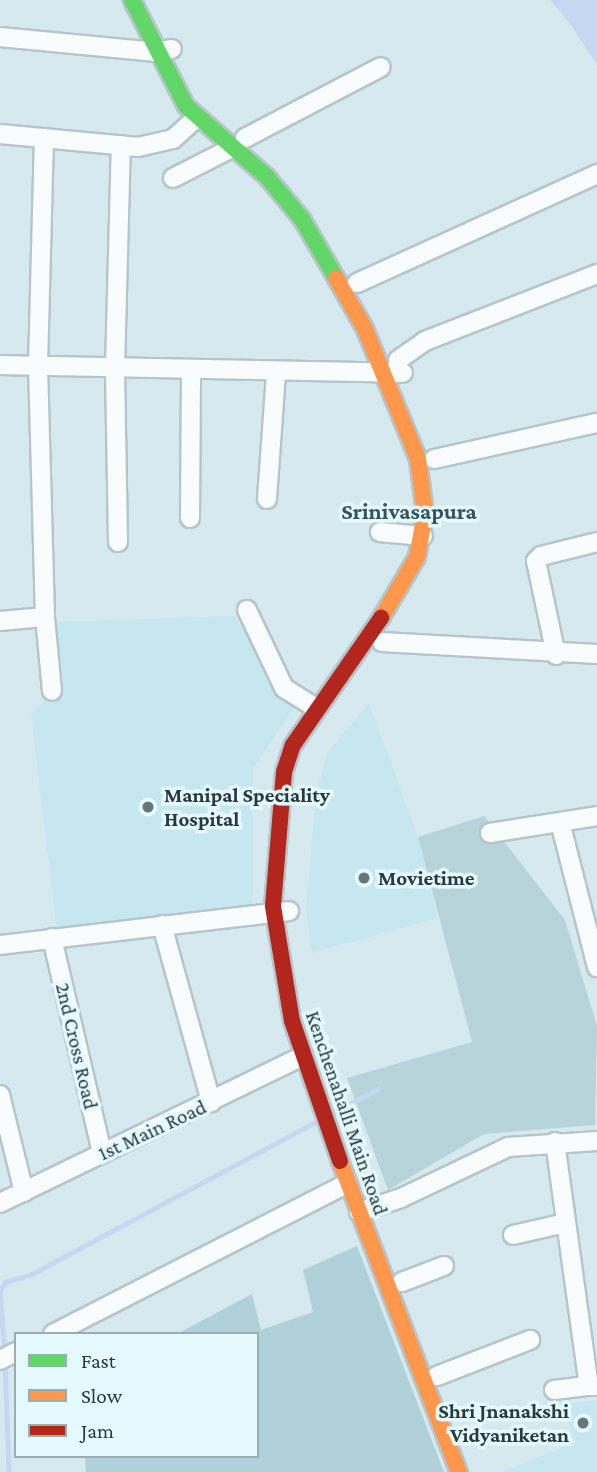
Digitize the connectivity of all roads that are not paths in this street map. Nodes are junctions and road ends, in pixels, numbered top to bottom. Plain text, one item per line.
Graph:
1 (132, 0) edge
2 (149, 0) edge
3 (2, 33) edge
4 (164, 50) junction
5 (381, 67) dead end
6 (196, 118) junction
7 (0, 134) edge
8 (44, 138) junction
9 (239, 143) junction
10 (121, 145) junction
11 (597, 174) edge
12 (173, 178) dead end
13 (597, 274) edge
14 (357, 283) junction
15 (0, 365) edge
16 (38, 366) junction
17 (116, 369) junction
18 (396, 369) junction
19 (191, 370) junction
20 (276, 372) junction
21 (411, 393) dead end
22 (597, 423) edge
23 (428, 434) dead end
24 (434, 459) junction
25 (267, 499) dead end
26 (190, 518) dead end
27 (380, 532) dead end
28 (423, 536) junction
29 (118, 542) dead end
30 (597, 542) edge
31 (425, 579) dead end
32 (416, 595) dead end
33 (247, 610) dead end
34 (45, 617) junction
35 (0, 621) edge
36 (382, 642) junction
37 (597, 654) edge
38 (556, 655) junction
39 (52, 691) dead end
40 (317, 709) junction
41 (597, 816) edge
42 (560, 822) junction
43 (490, 833) dead end
44 (282, 912) junction
45 (162, 925) junction
46 (52, 938) junction
47 (0, 945) edge
48 (597, 967) edge
49 (303, 1056) junction
50 (0, 1095) edge
51 (211, 1102) junction
52 (597, 1140) edge
53 (555, 1142) junction
54 (102, 1153) junction
55 (348, 1183) junction
56 (24, 1192) junction
57 (0, 1203) edge
58 (366, 1210) junction
59 (566, 1223) junction
60 (513, 1235) dead end
61 (444, 1266) dead end
62 (402, 1282) junction
63 (57, 1332) edge
64 (530, 1340) dead end
65 (437, 1376) junction
66 (593, 1386) edge
67 (554, 1390) dead end
68 (458, 1472) edge
69 (475, 1472) edge

1 - 4 main road, Kenchenahalli Main Road
2 - 4 main road, Kenchenahalli Main Road
3 - 4 street
4 - 6 main road, Kenchenahalli Main Road
4 - 9 main road, Kenchenahalli Main Road
5 - 9 street
6 - 9 main road, Kenchenahalli Main Road
6 - 10 street
7 - 8 street
8 - 10 street
8 - 16 street
9 - 12 street
9 - 14 main road, Kenchenahalli Main Road
9 - 18 main road, Kenchenahalli Main Road
10 - 17 street
11 - 14 street
13 - 18 street
14 - 18 main road, Kenchenahalli Main Road
15 - 16 street
16 - 17 street
16 - 34 street
17 - 19 street
17 - 29 street
18 - 20 street
18 - 21 main road, Kenchenahalli Main Road
18 - 28 main road, Kenchenahalli Main Road
19 - 20 street
19 - 26 street
20 - 25 street
22 - 24 street
23 - 24 main road
24 - 31 main road
27 - 28 street
28 - 40 main road, Kenchenahalli Main Road
30 - 38 street
32 - 36 main road, Kenchenahalli Main Road
33 - 40 street
34 - 35 street
34 - 39 street
36 - 38 street
36 - 44 main road, Kenchenahalli Main Road
37 - 38 street
40 - 44 main road, Kenchenahalli Main Road
41 - 42 street
42 - 43 street
42 - 48 street
44 - 45 street
44 - 49 main road, Kenchenahalli Main Road
44 - 58 main road, Kenchenahalli Main Road
45 - 46 street
45 - 51 street
46 - 47 street
46 - 54 street, 2nd Cross Road
49 - 51 street, 1st Main Road
49 - 55 main road, Kenchenahalli Main Road
50 - 56 street
51 - 54 street, 1st Main Road
52 - 53 street
53 - 58 street
53 - 59 street
54 - 56 street, 1st Main Road
55 - 58 main road, Kenchenahalli Main Road
55 - 63 street
56 - 57 street, 1st Main Road
58 - 62 main road, Kenchenahalli Main Road
58 - 68 main road, Kenchenahalli Main Road
59 - 60 street
59 - 66 street
61 - 62 street
62 - 65 main road, Kenchenahalli Main Road
64 - 65 street
65 - 69 main road, Kenchenahalli Main Road
66 - 67 street

